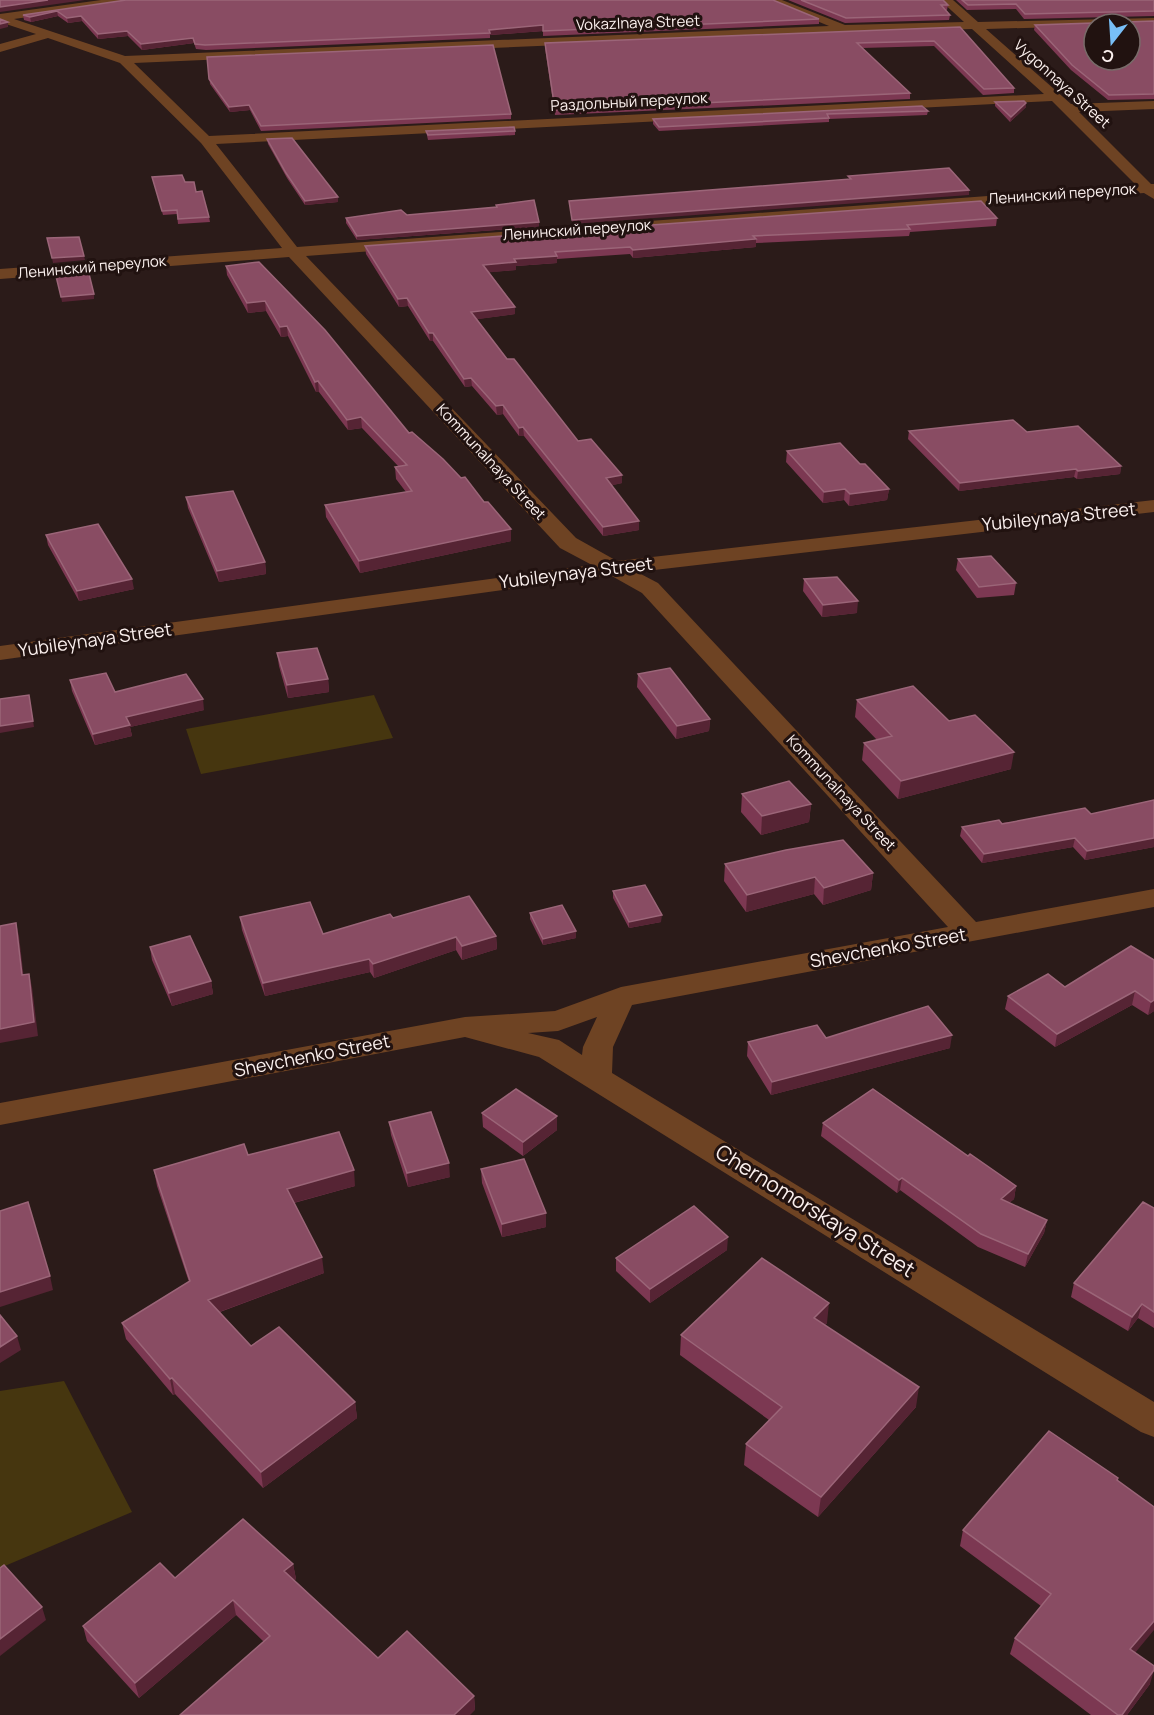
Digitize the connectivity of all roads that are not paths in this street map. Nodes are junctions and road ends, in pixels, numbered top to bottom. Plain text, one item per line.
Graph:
1 (126, 0) edge
2 (772, 0) edge
3 (946, 0) edge
4 (0, 17) edge
5 (1154, 21) edge
6 (972, 25) junction
7 (846, 29) junction
8 (47, 35) junction
9 (0, 48) edge
10 (124, 60) junction
11 (1054, 97) junction
12 (1154, 105) edge
13 (1068, 108) junction
14 (206, 140) junction
15 (1151, 190) edge
16 (292, 251) junction
17 (0, 274) edge
18 (1154, 506) edge
19 (615, 568) junction
20 (0, 653) edge
21 (1154, 898) edge
22 (970, 933) junction
23 (621, 997) junction
24 (465, 1027) junction
25 (596, 1076) junction
26 (0, 1114) edge
27 (1154, 1421) edge

1 - 4 street
2 - 7 street
3 - 6 street, Vygonnaya Street
4 - 8 street, Kommunalnaya Street
5 - 6 street, Vokazlnaya Street
6 - 7 street, Vokazlnaya Street
6 - 11 street, Vygonnaya Street
7 - 10 street, Vokazlnaya Street
8 - 9 street
8 - 10 street, Kommunalnaya Street
10 - 14 street, Kommunalnaya Street
11 - 13 street, Vygonnaya Street
11 - 14 street, Раздольный переулок
12 - 13 street
13 - 15 street, Vygonnaya Street
14 - 16 street, Kommunalnaya Street
15 - 16 street, Ленинский переулок
16 - 17 street, Ленинский переулок
16 - 19 street, Kommunalnaya Street
18 - 19 street, Yubileynaya Street
19 - 20 street, Yubileynaya Street
19 - 22 street, Kommunalnaya Street
21 - 22 street, Shevchenko Street
22 - 23 street, Shevchenko Street
23 - 24 street, Shevchenko Street
23 - 25 street
24 - 25 street, Chernomorskaya Street
24 - 26 street, Shevchenko Street
25 - 27 street, Chernomorskaya Street

